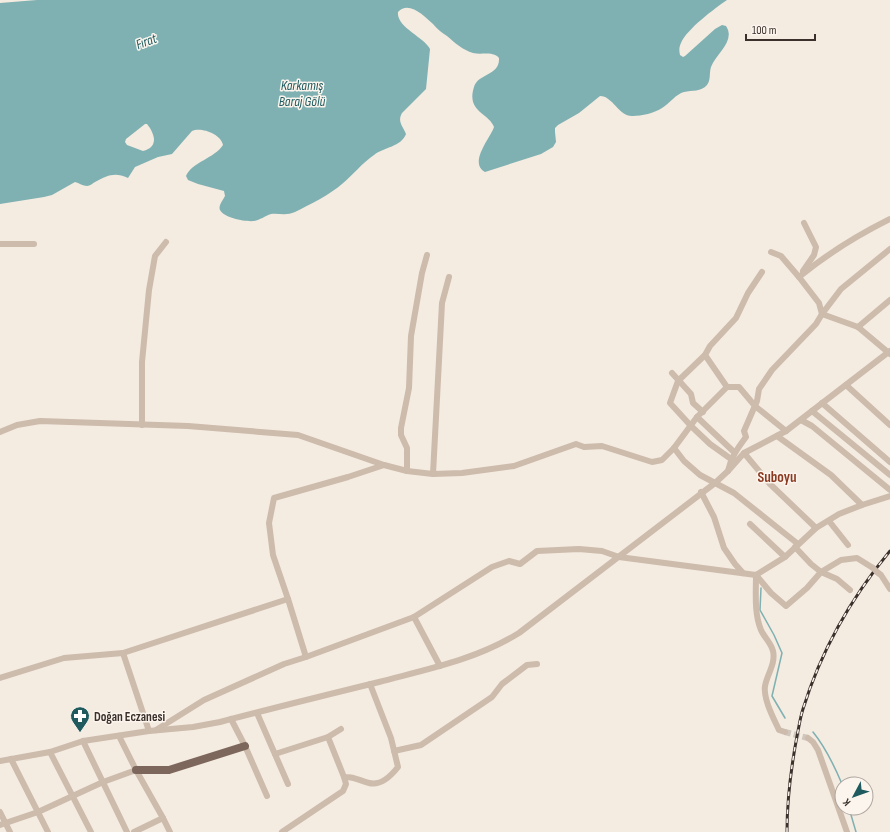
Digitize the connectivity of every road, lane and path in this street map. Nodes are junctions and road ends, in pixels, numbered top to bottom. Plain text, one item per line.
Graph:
1 (890, 219) edge
2 (804, 223) dead end
3 (166, 242) dead end
4 (0, 244) edge
5 (34, 244) dead end
6 (890, 249) edge
7 (771, 252) dead end
8 (427, 255) dead end
9 (762, 272) dead end
10 (449, 277) dead end
11 (799, 277) junction
12 (890, 300) edge
13 (822, 314) junction
14 (858, 327) junction
15 (889, 353) edge
16 (705, 355) junction
17 (672, 374) dead end
18 (678, 381) junction
19 (846, 385) junction
20 (727, 387) junction
21 (822, 403) junction
22 (755, 406) junction
23 (812, 411) junction
24 (702, 412) junction
25 (698, 417) junction
26 (801, 420) junction
27 (142, 425) junction
28 (890, 425) edge
29 (691, 426) junction
30 (786, 431) junction
31 (0, 432) edge
32 (777, 436) junction
33 (674, 448) junction
34 (734, 452) junction
35 (744, 453) junction
36 (731, 459) junction
37 (890, 462) edge
38 (384, 466) junction
39 (407, 471) junction
40 (728, 472) junction
41 (433, 474) junction
42 (890, 475) edge
43 (715, 483) junction
44 (890, 490) edge
45 (701, 492) junction
46 (890, 496) edge
47 (862, 505) junction
48 (829, 521) junction
49 (750, 524) dead end
50 (816, 528) junction
51 (796, 545) junction
52 (848, 545) dead end
53 (619, 557) junction
54 (785, 557) junction
55 (821, 572) junction
56 (743, 573) junction
57 (756, 575) junction
58 (890, 588) edge
59 (850, 590) dead end
60 (288, 599) junction
61 (414, 617) junction
62 (123, 653) junction
63 (306, 657) junction
64 (537, 664) dead end
65 (440, 666) junction
66 (0, 678) edge
67 (370, 684) junction
68 (257, 712) junction
69 (231, 719) junction
70 (341, 729) dead end
71 (152, 731) junction
72 (785, 732) tunnel mouth
73 (119, 736) junction
74 (328, 737) junction
75 (808, 738) tunnel mouth
76 (84, 741) junction
77 (245, 746) junction
78 (394, 751) junction
79 (50, 752) junction
80 (275, 754) junction
81 (11, 759) junction
82 (0, 761) edge
83 (136, 770) junction
84 (344, 777) junction
85 (103, 782) junction
86 (288, 784) dead end
87 (72, 796) junction
88 (267, 796) dead end
89 (0, 812) edge
90 (38, 812) junction
91 (163, 818) junction
92 (3, 824) edge
93 (10, 832) edge
94 (48, 832) edge
95 (91, 832) edge
96 (127, 832) edge
97 (134, 832) edge
98 (170, 832) edge
99 (282, 832) edge
100 (847, 832) edge

1 - 11 street
2 - 11 street
3 - 27 street
4 - 5 street
6 - 13 street
7 - 11 street
8 - 39 street
9 - 16 street
10 - 41 street
11 - 13 street
12 - 14 street
13 - 14 street
13 - 22 street
14 - 15 street
15 - 19 street
16 - 18 street
16 - 20 street
17 - 18 street
18 - 24 street
18 - 29 street
19 - 21 street
19 - 28 street
20 - 22 street
20 - 24 street
21 - 23 street
21 - 37 street
22 - 30 street
22 - 34 street
23 - 26 street
23 - 42 street
24 - 25 street
25 - 29 street
25 - 34 street
26 - 30 street
26 - 44 street
27 - 31 street
27 - 38 street
29 - 33 street
29 - 36 street
30 - 32 street
32 - 35 street
32 - 47 street
33 - 41 street
33 - 43 street
34 - 36 street
35 - 40 street
35 - 50 street
36 - 40 street
38 - 39 street
38 - 60 street
39 - 41 street
40 - 43 street
43 - 45 street
43 - 51 street
45 - 53 street
45 - 56 street
46 - 47 street
47 - 48 street
48 - 50 street
48 - 52 street
49 - 54 street
50 - 51 street
51 - 54 street
51 - 55 street
53 - 56 street
53 - 61 street
53 - 65 street
54 - 57 street
55 - 57 street
55 - 58 street
55 - 59 street
56 - 57 street
57 - 72 street
60 - 62 street
60 - 63 street
61 - 63 street
61 - 65 street
62 - 66 street
62 - 71 street
63 - 71 street
64 - 78 street
65 - 67 street
67 - 68 street
67 - 78 street
68 - 69 street
68 - 80 street
69 - 71 street
69 - 77 street
70 - 74 street
71 - 73 street
73 - 76 street
73 - 83 street
74 - 80 street
74 - 84 street
75 - 100 street
76 - 79 street
76 - 85 street
77 - 83 main road
77 - 88 street
78 - 84 street
79 - 81 street
79 - 87 street
80 - 86 street
81 - 82 street
81 - 90 street
83 - 85 street
83 - 91 street
84 - 99 street
85 - 87 street
85 - 96 street
87 - 90 street
87 - 95 street
89 - 92 street
90 - 92 street
90 - 94 street
91 - 97 street
91 - 98 street
92 - 93 street

